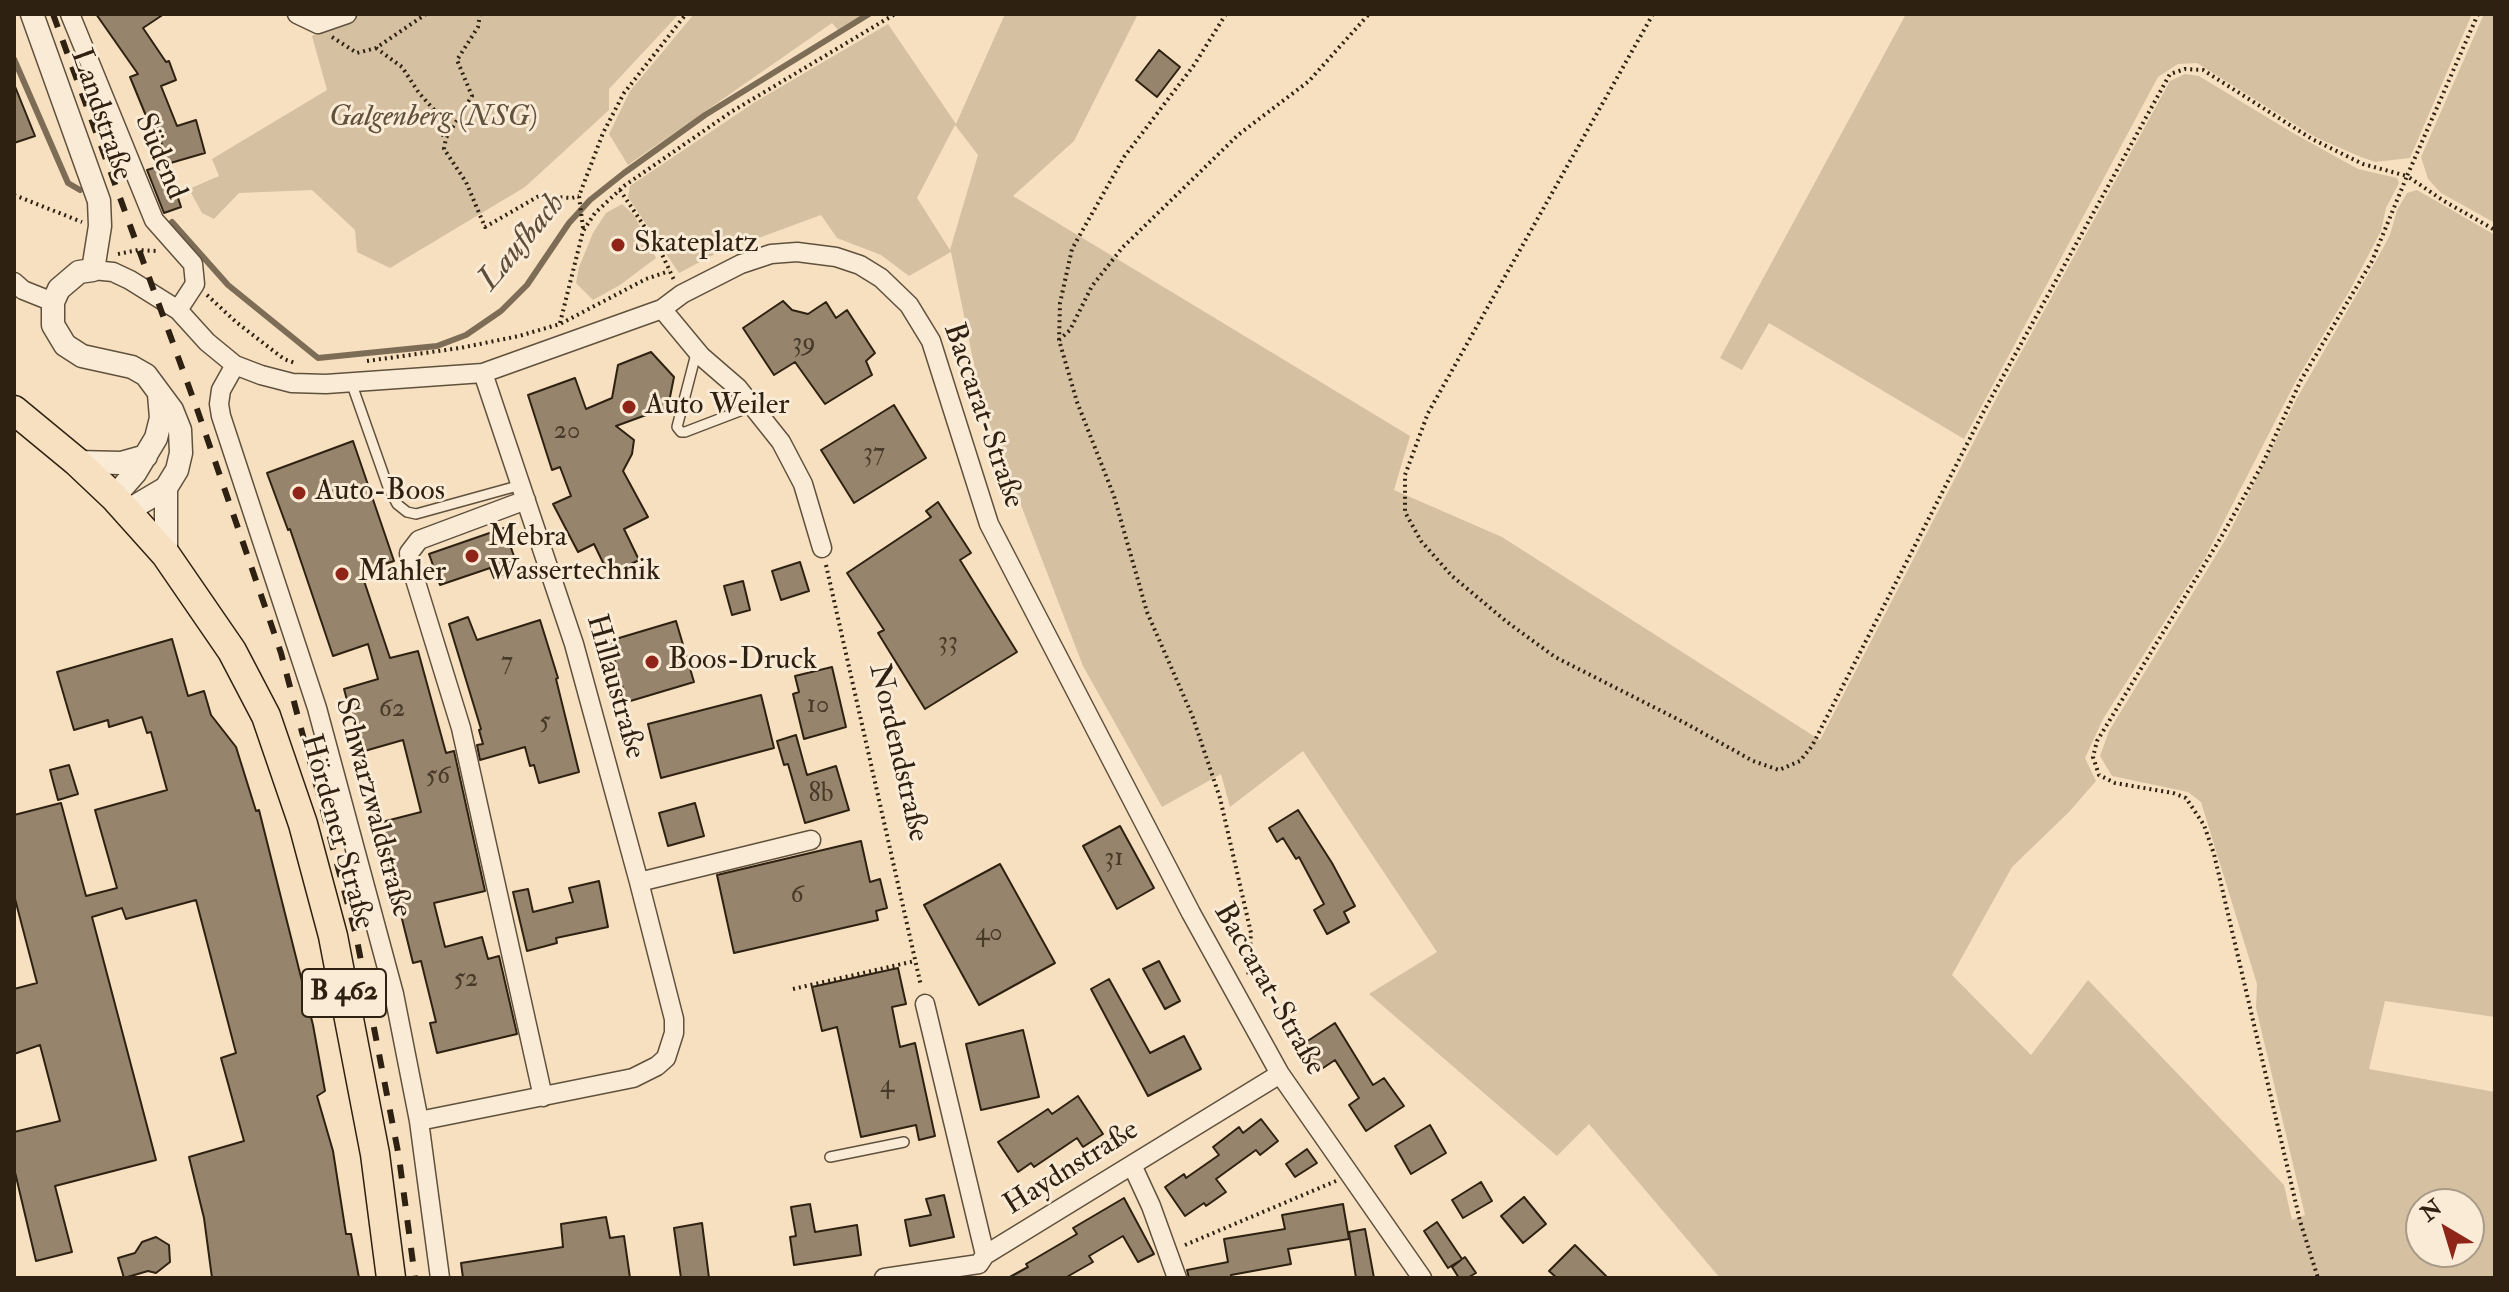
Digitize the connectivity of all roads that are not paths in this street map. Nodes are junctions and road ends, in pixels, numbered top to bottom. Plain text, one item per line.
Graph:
1 (32, 14) edge
2 (70, 14) edge
3 (297, 14) edge
4 (347, 14) edge
5 (94, 261) junction
6 (14, 282) edge
7 (53, 302) junction
8 (662, 309) junction
9 (178, 310) junction
10 (697, 350) junction
11 (235, 365) junction
12 (483, 373) junction
13 (351, 382) junction
14 (159, 389) junction
15 (14, 410) edge
16 (740, 411) dead end
17 (146, 456) junction
18 (77, 462) junction
19 (166, 488) junction
20 (523, 492) junction
21 (120, 504) junction
22 (822, 548) road end
23 (166, 555) junction
24 (811, 840) dead end
25 (639, 882) junction
26 (925, 1004) road end
27 (1280, 1074) junction
28 (543, 1097) junction
29 (419, 1121) junction
30 (904, 1142) dead end
31 (830, 1157) dead end
32 (1132, 1165) junction
33 (981, 1265) edge
34 (391, 1278) edge
35 (440, 1278) edge
36 (884, 1278) edge
37 (1177, 1278) edge
38 (1422, 1278) edge

1 - 5 street, Landstraße
2 - 9 street, Südend
3 - 4 street
5 - 7 street
5 - 9 street, Baccarat-Straße
6 - 7 street
7 - 14 street
8 - 10 street
8 - 12 street, Baccarat-Straße
8 - 27 street, Baccarat-Straße
9 - 11 street, Baccarat-Straße
10 - 16 lane
10 - 22 street
11 - 13 street, Baccarat-Straße
11 - 29 street, Schwarzwaldstraße
12 - 13 street, Baccarat-Straße
12 - 20 street, Hillaustraße
13 - 20 lane
14 - 17 street
14 - 19 street
15 - 18 main road, B 462
17 - 18 street
17 - 21 street
18 - 21 main road, B 462
19 - 21 street
19 - 23 street
20 - 25 street, Hillaustraße
20 - 28 street
21 - 23 main road, Hördener Straße / B 462
23 - 34 main road, Hördener Straße / B 462
24 - 25 street
25 - 28 street, Hillaustraße
26 - 33 street
27 - 32 street, Haydnstraße
27 - 38 street, Baccarat-Straße
28 - 29 street, Hillaustraße
29 - 35 street, Schwarzwaldstraße
30 - 31 lane
32 - 33 street, Haydnstraße
32 - 37 street
33 - 36 street, Haydnstraße

